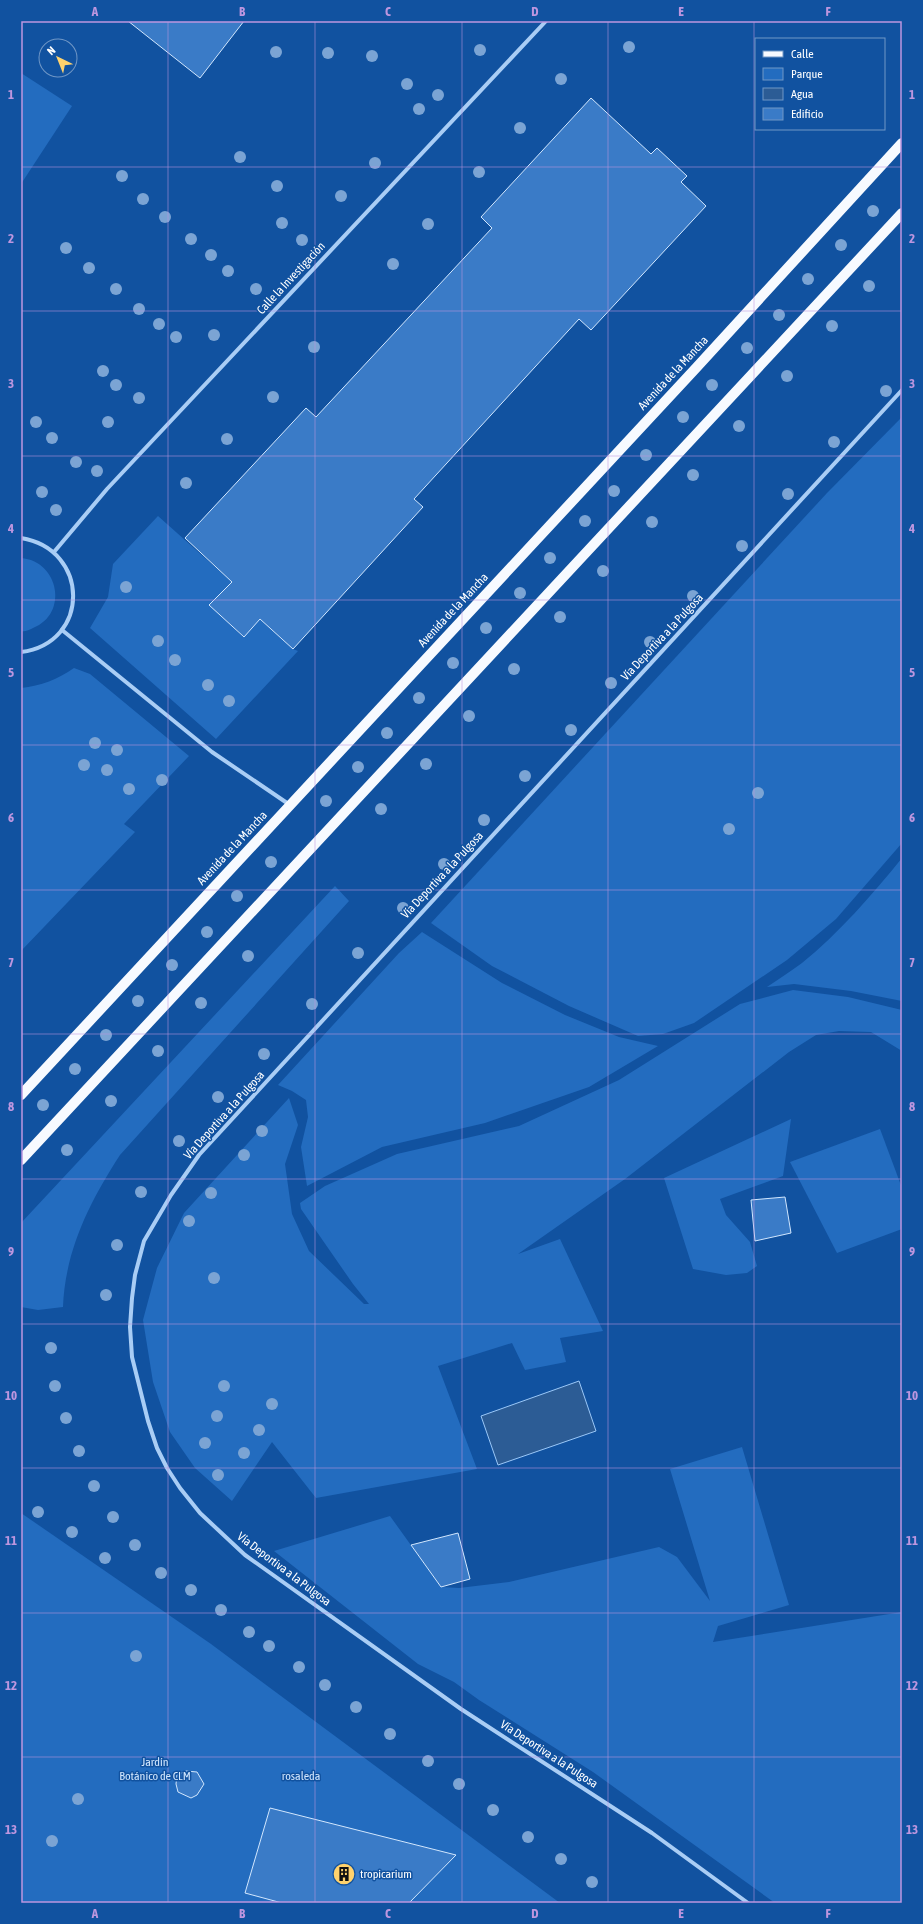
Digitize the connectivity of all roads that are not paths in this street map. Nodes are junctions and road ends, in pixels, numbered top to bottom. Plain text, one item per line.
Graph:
1 (546, 21) edge
2 (902, 143) edge
3 (902, 213) edge
4 (902, 390) edge
5 (21, 538) edge
6 (54, 552) junction
7 (62, 630) junction
8 (21, 652) edge
9 (290, 805) junction
10 (21, 1095) edge
11 (21, 1160) edge
12 (748, 1903) edge

1 - 6 street, Calle la Investigación
2 - 9 main road, Avenida de la Mancha
3 - 11 main road
4 - 12 street, Vía Deportiva a la Pulgosa
5 - 6 street
6 - 7 street
7 - 8 street
7 - 9 street
9 - 10 main road, Avenida de la Mancha

